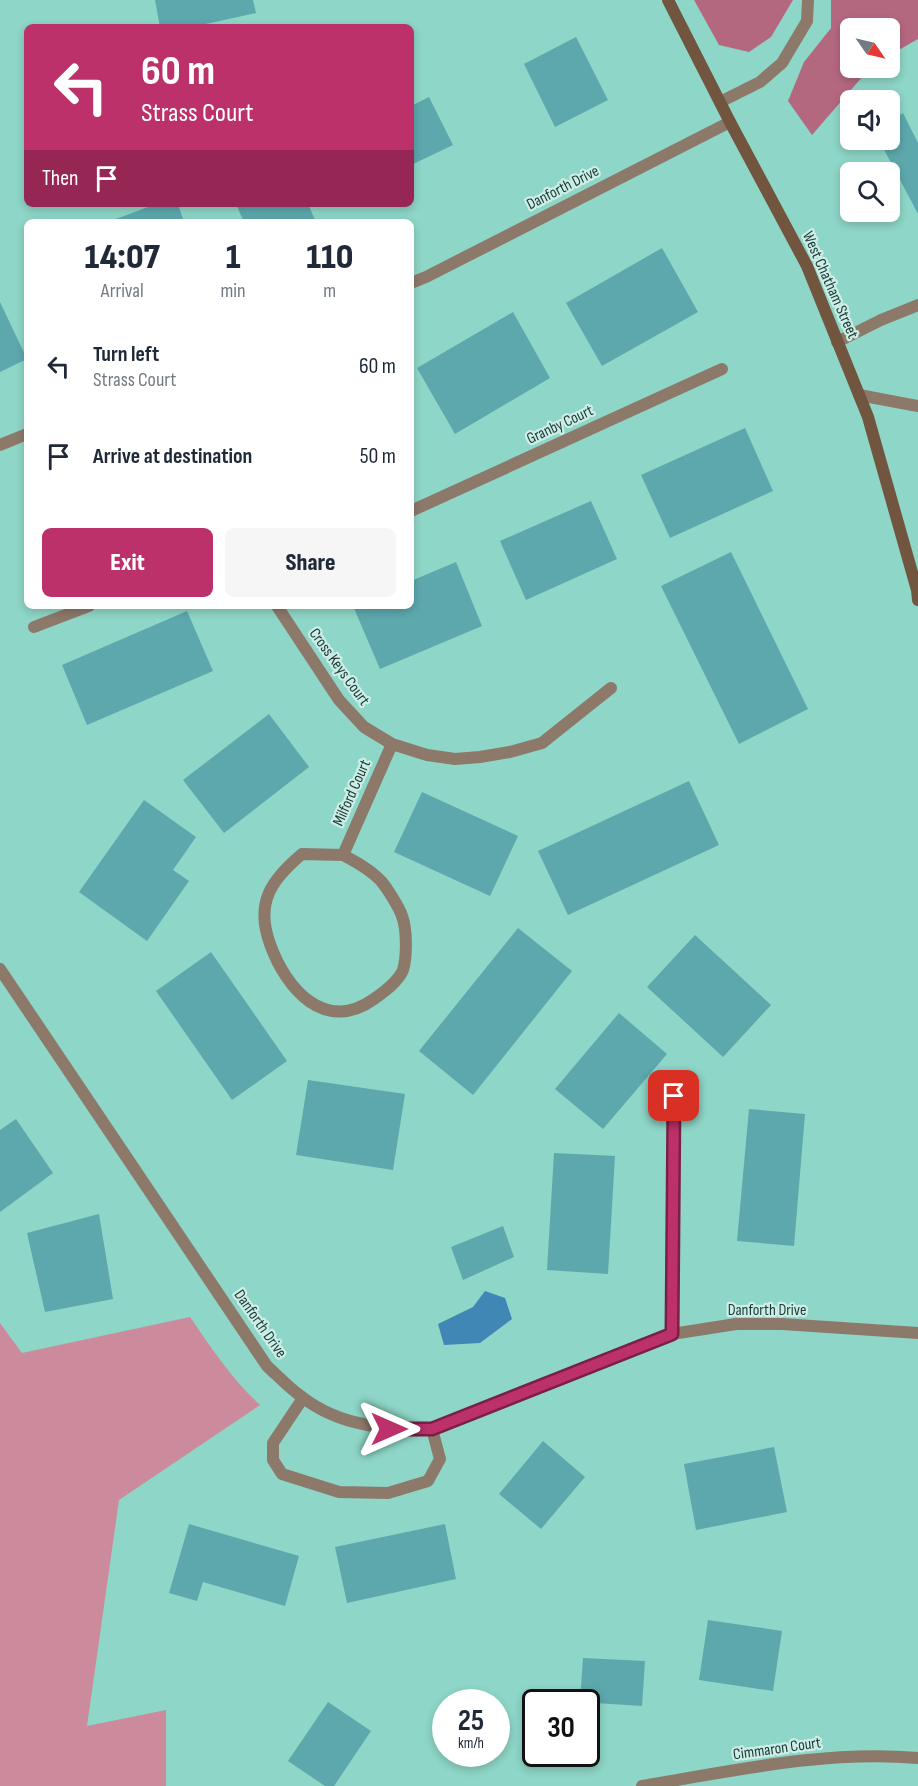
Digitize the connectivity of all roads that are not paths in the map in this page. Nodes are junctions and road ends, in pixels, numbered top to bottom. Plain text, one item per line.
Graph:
1 (669, 0) edge
2 (808, 0) edge
3 (720, 102) junction
4 (730, 122) junction
5 (414, 282) edge
6 (918, 304) edge
7 (837, 342) junction
8 (722, 369) dead end
9 (859, 395) junction
10 (918, 406) edge
11 (24, 435) edge
12 (0, 445) edge
13 (414, 511) edge
14 (918, 600) edge
15 (81, 609) edge
16 (279, 609) edge
17 (34, 627) dead end
18 (611, 688) dead end
19 (392, 744) junction
20 (343, 855) junction
21 (0, 969) edge
22 (674, 1096) dead end
23 (918, 1333) edge
24 (672, 1334) junction
25 (303, 1398) junction
26 (432, 1429) junction
27 (918, 1758) edge
28 (642, 1786) edge

1 - 3 street, West Chatham Street
2 - 3 street
3 - 4 street, West Chatham Street
4 - 5 street, Danforth Drive
4 - 7 street, West Chatham Street
6 - 7 street
7 - 9 street, West Chatham Street
8 - 13 street, Granby Court
9 - 10 street
9 - 14 street, West Chatham Street
11 - 12 street
15 - 17 street
16 - 19 street, Cross Keys Court
18 - 19 street, Cross Keys Court
19 - 20 street, Milford Court
20 - 20 street
21 - 25 street, Danforth Drive
22 - 24 street
23 - 24 street, Danforth Drive
24 - 26 street, Danforth Drive
25 - 26 street, Danforth Drive
25 - 26 street
27 - 28 street, Cimmaron Court

